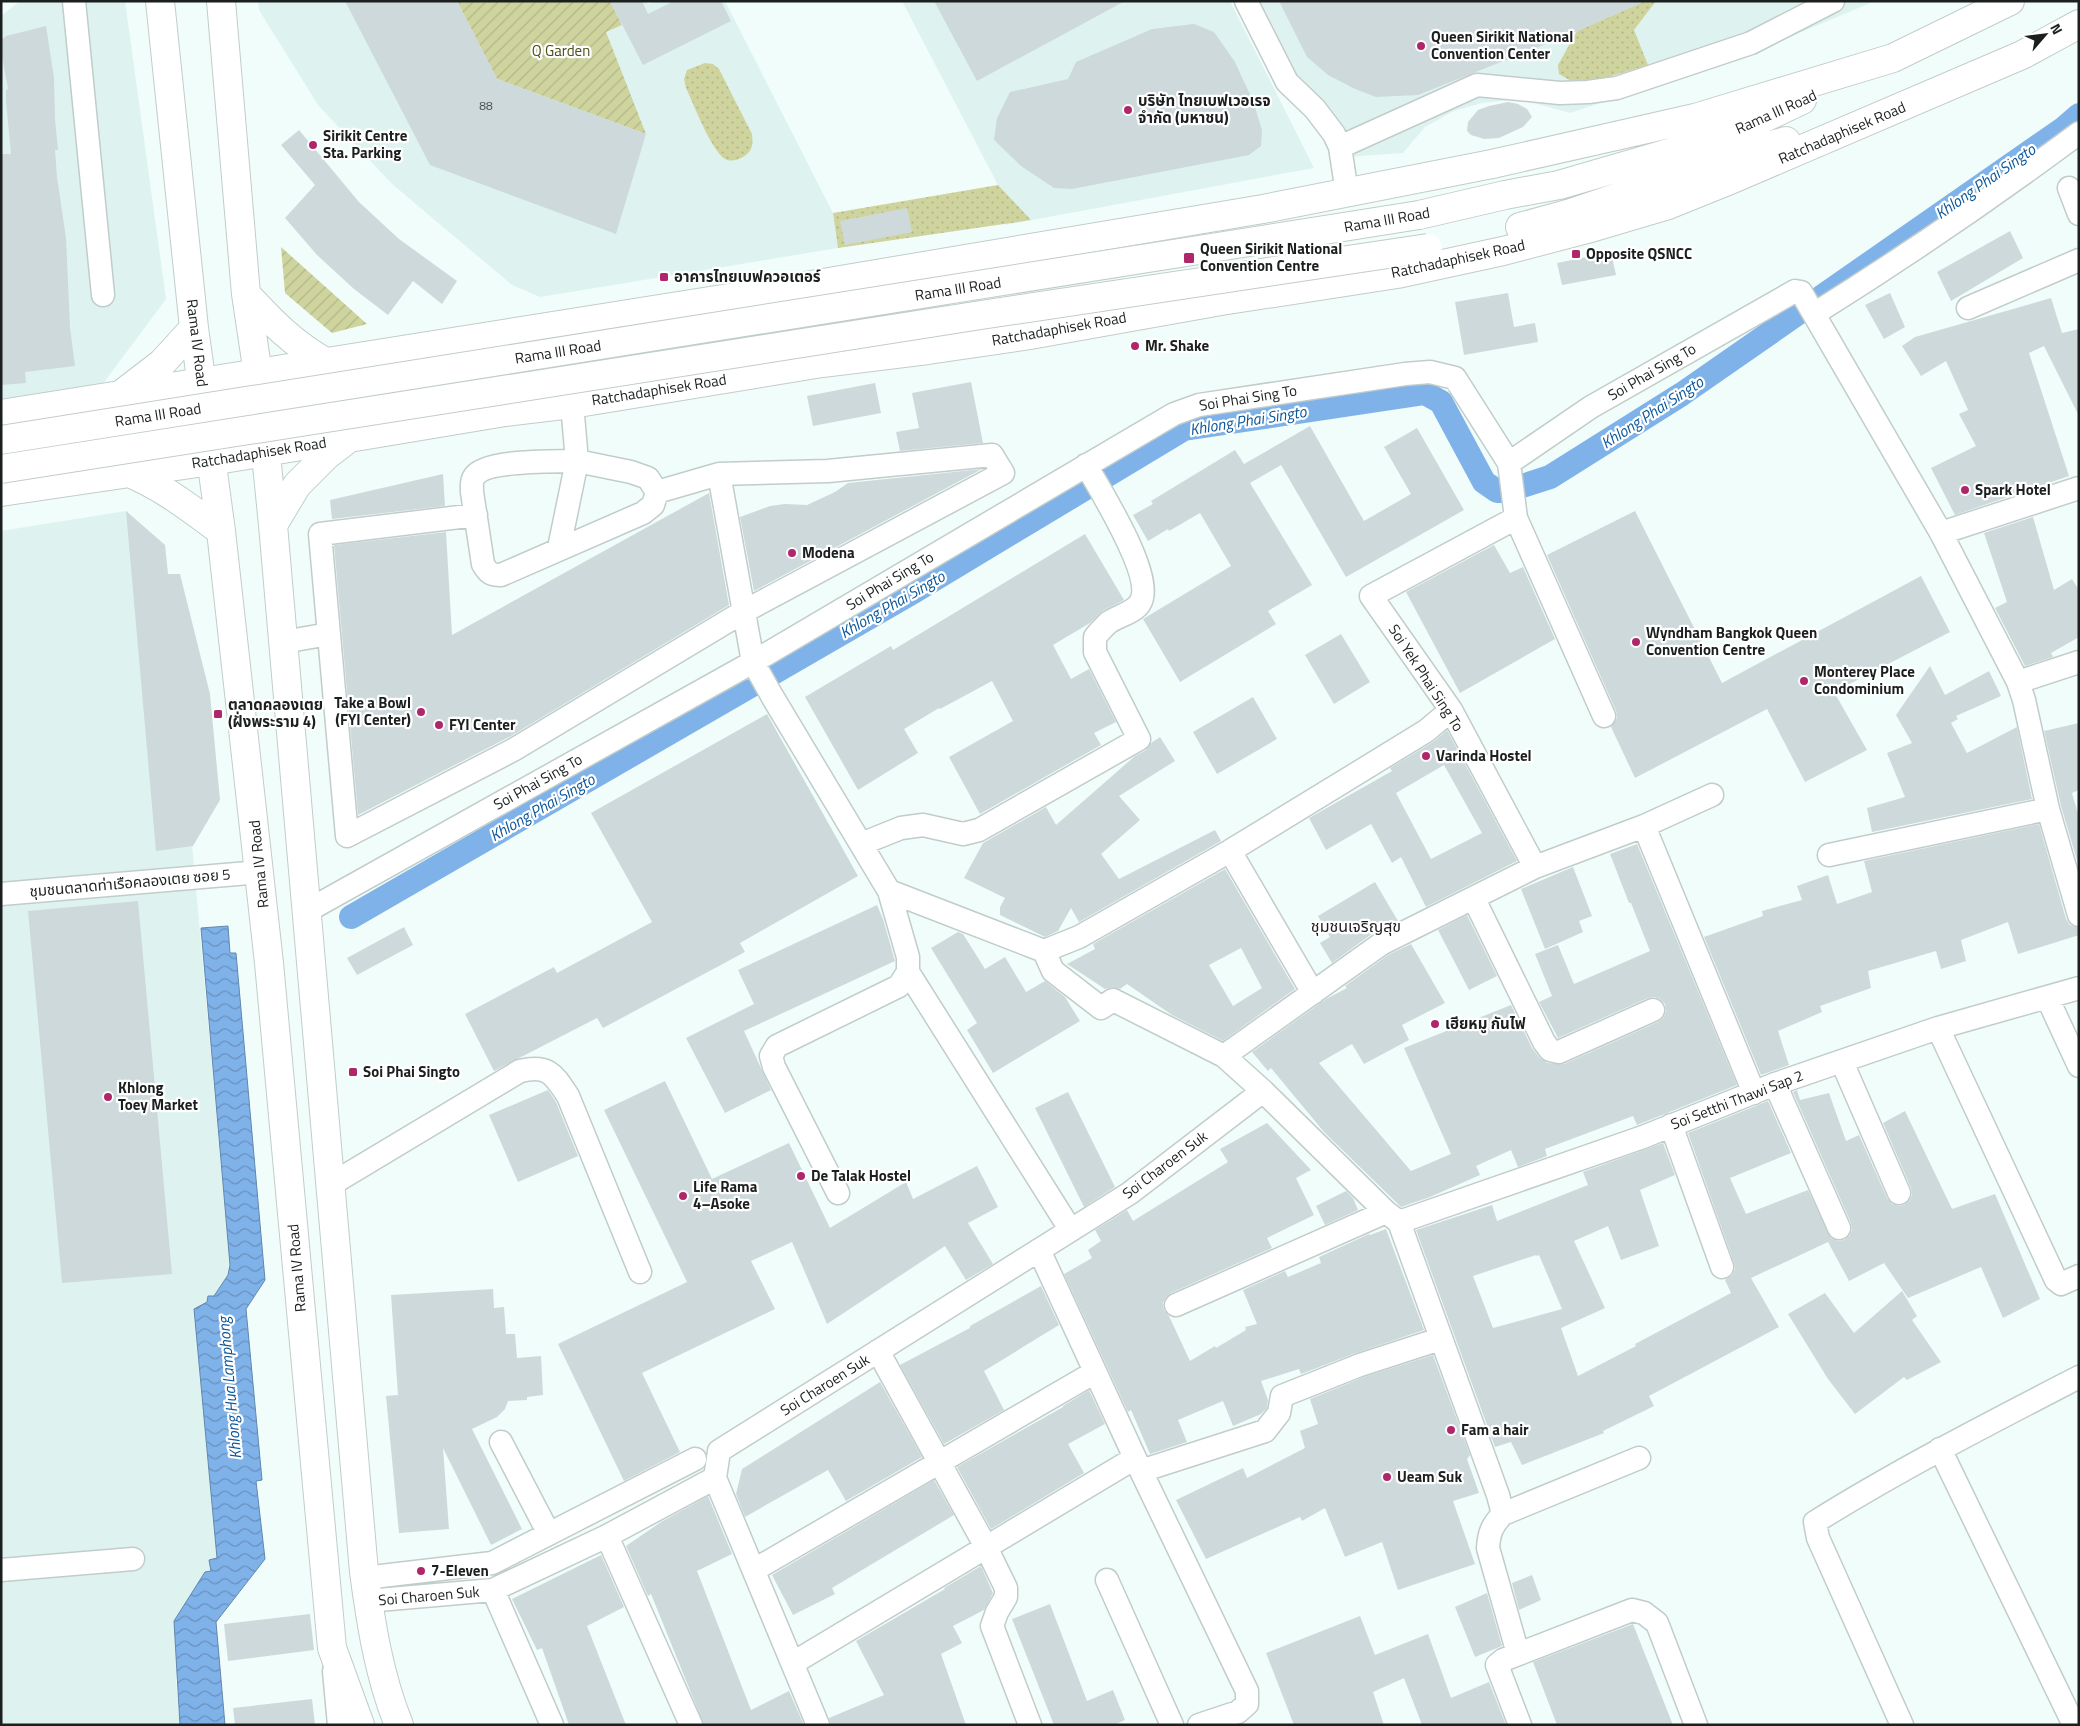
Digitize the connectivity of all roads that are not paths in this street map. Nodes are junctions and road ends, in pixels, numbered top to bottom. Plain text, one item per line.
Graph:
1 (74, 1) edge
2 (160, 1) edge
3 (221, 1) edge
4 (1246, 1) edge
5 (1833, 1) edge
6 (2010, 1) edge
7 (2079, 24) edge
8 (1893, 58) junction
9 (1898, 109) junction
10 (2079, 133) edge
11 (1340, 147) junction
12 (2069, 188) dead end
13 (1348, 192) junction
14 (2079, 214) edge
15 (2079, 260) edge
16 (805, 286) junction
17 (246, 294) junction
18 (103, 295) dead end
19 (1968, 308) dead end
20 (1814, 314) junction
21 (194, 328) junction
22 (327, 363) junction
23 (822, 363) junction
24 (258, 374) junction
25 (202, 382) junction
26 (120, 396) junction
27 (572, 404) junction
28 (1, 414) edge
29 (348, 438) junction
30 (1, 440) edge
31 (265, 452) junction
32 (211, 461) junction
33 (577, 461) junction
34 (1, 469) edge
35 (1510, 470) junction
36 (1089, 471) junction
37 (127, 472) junction
38 (719, 474) junction
39 (2079, 488) edge
40 (1, 492) edge
41 (657, 492) junction
42 (1515, 513) junction
43 (476, 515) junction
44 (272, 525) junction
45 (221, 531) junction
46 (1941, 534) junction
47 (559, 548) junction
48 (743, 612) junction
49 (329, 634) junction
50 (282, 642) junction
51 (2079, 662) edge
52 (756, 668) junction
53 (2018, 682) junction
54 (1451, 710) junction
55 (1604, 716) dead end
56 (1712, 795) dead end
57 (2048, 810) junction
58 (1644, 826) junction
59 (861, 844) junction
60 (1230, 851) junction
61 (1829, 855) dead end
62 (1535, 867) junction
63 (260, 872) junction
64 (889, 891) junction
65 (1, 894) edge
66 (1474, 899) junction
67 (307, 911) junction
68 (2079, 915) edge
69 (1044, 951) junction
70 (908, 972) junction
71 (2079, 988) edge
72 (1313, 993) junction
73 (2046, 997) junction
74 (1653, 1010) dead end
75 (1938, 1028) junction
76 (1224, 1056) junction
77 (1842, 1062) junction
78 (2079, 1066) edge
79 (1775, 1084) junction
80 (1263, 1091) junction
81 (1754, 1093) junction
82 (1671, 1124) junction
83 (330, 1185) junction
84 (838, 1193) dead end
85 (1899, 1193) dead end
86 (1392, 1217) junction
87 (1839, 1228) dead end
88 (1070, 1229) junction
89 (1040, 1250) junction
90 (1722, 1267) dead end
91 (640, 1272) dead end
92 (2079, 1276) edge
93 (1176, 1305) dead end
94 (1440, 1339) junction
95 (878, 1351) junction
96 (1096, 1372) junction
97 (2079, 1377) edge
98 (501, 1442) dead end
99 (1940, 1449) junction
100 (1639, 1458) dead end
101 (695, 1459) dead end
102 (940, 1464) junction
103 (1138, 1464) junction
104 (715, 1478) junction
105 (1504, 1514) junction
106 (549, 1534) junction
107 (606, 1536) junction
108 (986, 1547) junction
109 (133, 1559) dead end
110 (1, 1570) edge
111 (754, 1570) junction
112 (1107, 1580) dead end
113 (366, 1590) junction
114 (493, 1590) junction
115 (332, 1648) junction
116 (1518, 1654) junction
117 (793, 1663) junction
118 (338, 1725) edge
119 (360, 1725) edge
120 (399, 1725) edge
121 (552, 1725) edge
122 (691, 1725) edge
123 (818, 1725) edge
124 (1030, 1725) edge
125 (1172, 1725) edge
126 (1199, 1725) edge
127 (1520, 1725) edge
128 (1696, 1725) edge
129 (1902, 1725) edge
130 (2074, 1725) edge

1 - 18 street
2 - 21 main road, Rama IV Road
3 - 17 main road
4 - 11 street
5 - 11 street
6 - 8 main road
7 - 9 main road, Ratchadaphisek Road
8 - 13 main road
8 - 30 main road, Rama III Road, bridge
9 - 23 main road, Ratchadaphisek Road
9 - 34 main road, Rama III Road, bridge
10 - 20 street
11 - 13 street
12 - 14 street
13 - 16 main road
15 - 19 street
16 - 22 main road
16 - 23 main road
17 - 22 main road
17 - 24 main road
20 - 35 street, Soi Phai Sing To
20 - 46 street, Soi Phai Sing To
21 - 25 main road, Rama IV Road
21 - 26 main road
22 - 24 main road
23 - 27 main road, Ratchadaphisek Road
24 - 25 main road
24 - 31 main road
25 - 26 main road
25 - 32 main road, Rama IV Road
26 - 28 main road
27 - 29 main road, Ratchadaphisek Road
27 - 33 street
29 - 31 main road, Ratchadaphisek Road
29 - 44 main road
31 - 32 main road, Ratchadaphisek Road
31 - 44 main road
32 - 37 main road, Ratchadaphisek Road
32 - 45 main road, Rama IV Road
33 - 41 street
33 - 43 street
33 - 47 street
35 - 36 street, Soi Phai Sing To
35 - 42 street
36 - 52 street, Soi Phai Sing To
36 - 59 street
37 - 40 main road, Ratchadaphisek Road
37 - 45 main road
38 - 41 street
38 - 48 street
38 - 48 street
39 - 46 street
41 - 47 street
42 - 54 street, Soi Yek Phai Sing To
42 - 55 street
43 - 47 street
43 - 49 street
44 - 50 main road
45 - 63 main road, Rama IV Road
46 - 53 street, Soi Phai Sing To
48 - 49 street
48 - 52 street
49 - 50 street
50 - 67 main road
51 - 53 street
52 - 59 street
52 - 67 street, Soi Phai Sing To
53 - 57 street, Soi Phai Sing To
54 - 60 street
54 - 62 street, Soi Yek Phai Sing To
56 - 58 street
57 - 61 street
57 - 68 street, Soi Phai Sing To
58 - 62 street
58 - 81 street
59 - 64 street
60 - 69 street
60 - 72 street
62 - 66 street
63 - 65 street, ชุมชนตลาดท่าเรือคลองเตย ซอย 5
63 - 115 main road, Rama IV Road
64 - 69 street
64 - 70 street
66 - 72 street
66 - 74 street
67 - 83 main road
69 - 76 street
70 - 84 street
70 - 88 street
71 - 73 street, Soi Setthi Thawi Sap 2
72 - 76 street
73 - 75 street, Soi Setthi Thawi Sap 2
73 - 78 street
75 - 77 street, Soi Setthi Thawi Sap 2
75 - 92 street
76 - 80 street
77 - 79 street, Soi Setthi Thawi Sap 2
77 - 85 street
79 - 81 street, Soi Setthi Thawi Sap 2
79 - 87 street
80 - 86 street
80 - 88 street, Soi Charoen Suk
81 - 82 street, Soi Setthi Thawi Sap 2
82 - 86 street, Soi Setthi Thawi Sap 2
82 - 90 street
83 - 91 street
83 - 113 main road
86 - 93 street, Soi Setthi Thawi Sap 2
86 - 94 street
88 - 89 street, Soi Charoen Suk
89 - 95 street, Soi Charoen Suk
89 - 96 street
94 - 103 street
94 - 105 street
95 - 102 street
95 - 104 street, Soi Charoen Suk
96 - 102 street
96 - 103 street
97 - 99 street
98 - 106 street
99 - 129 street
99 - 130 street
100 - 105 street
101 - 106 street
102 - 108 street
102 - 111 street
103 - 108 street
103 - 126 street
104 - 107 street, Soi Charoen Suk
104 - 111 street
105 - 116 street
106 - 113 street
107 - 114 street, Soi Charoen Suk
107 - 122 street
108 - 117 street
108 - 124 street
109 - 110 street
111 - 117 street
112 - 125 street
113 - 114 street, Soi Charoen Suk
113 - 120 main road
114 - 121 street
115 - 118 street
115 - 119 main road, Rama IV Road
116 - 127 street
116 - 128 street
117 - 123 street

